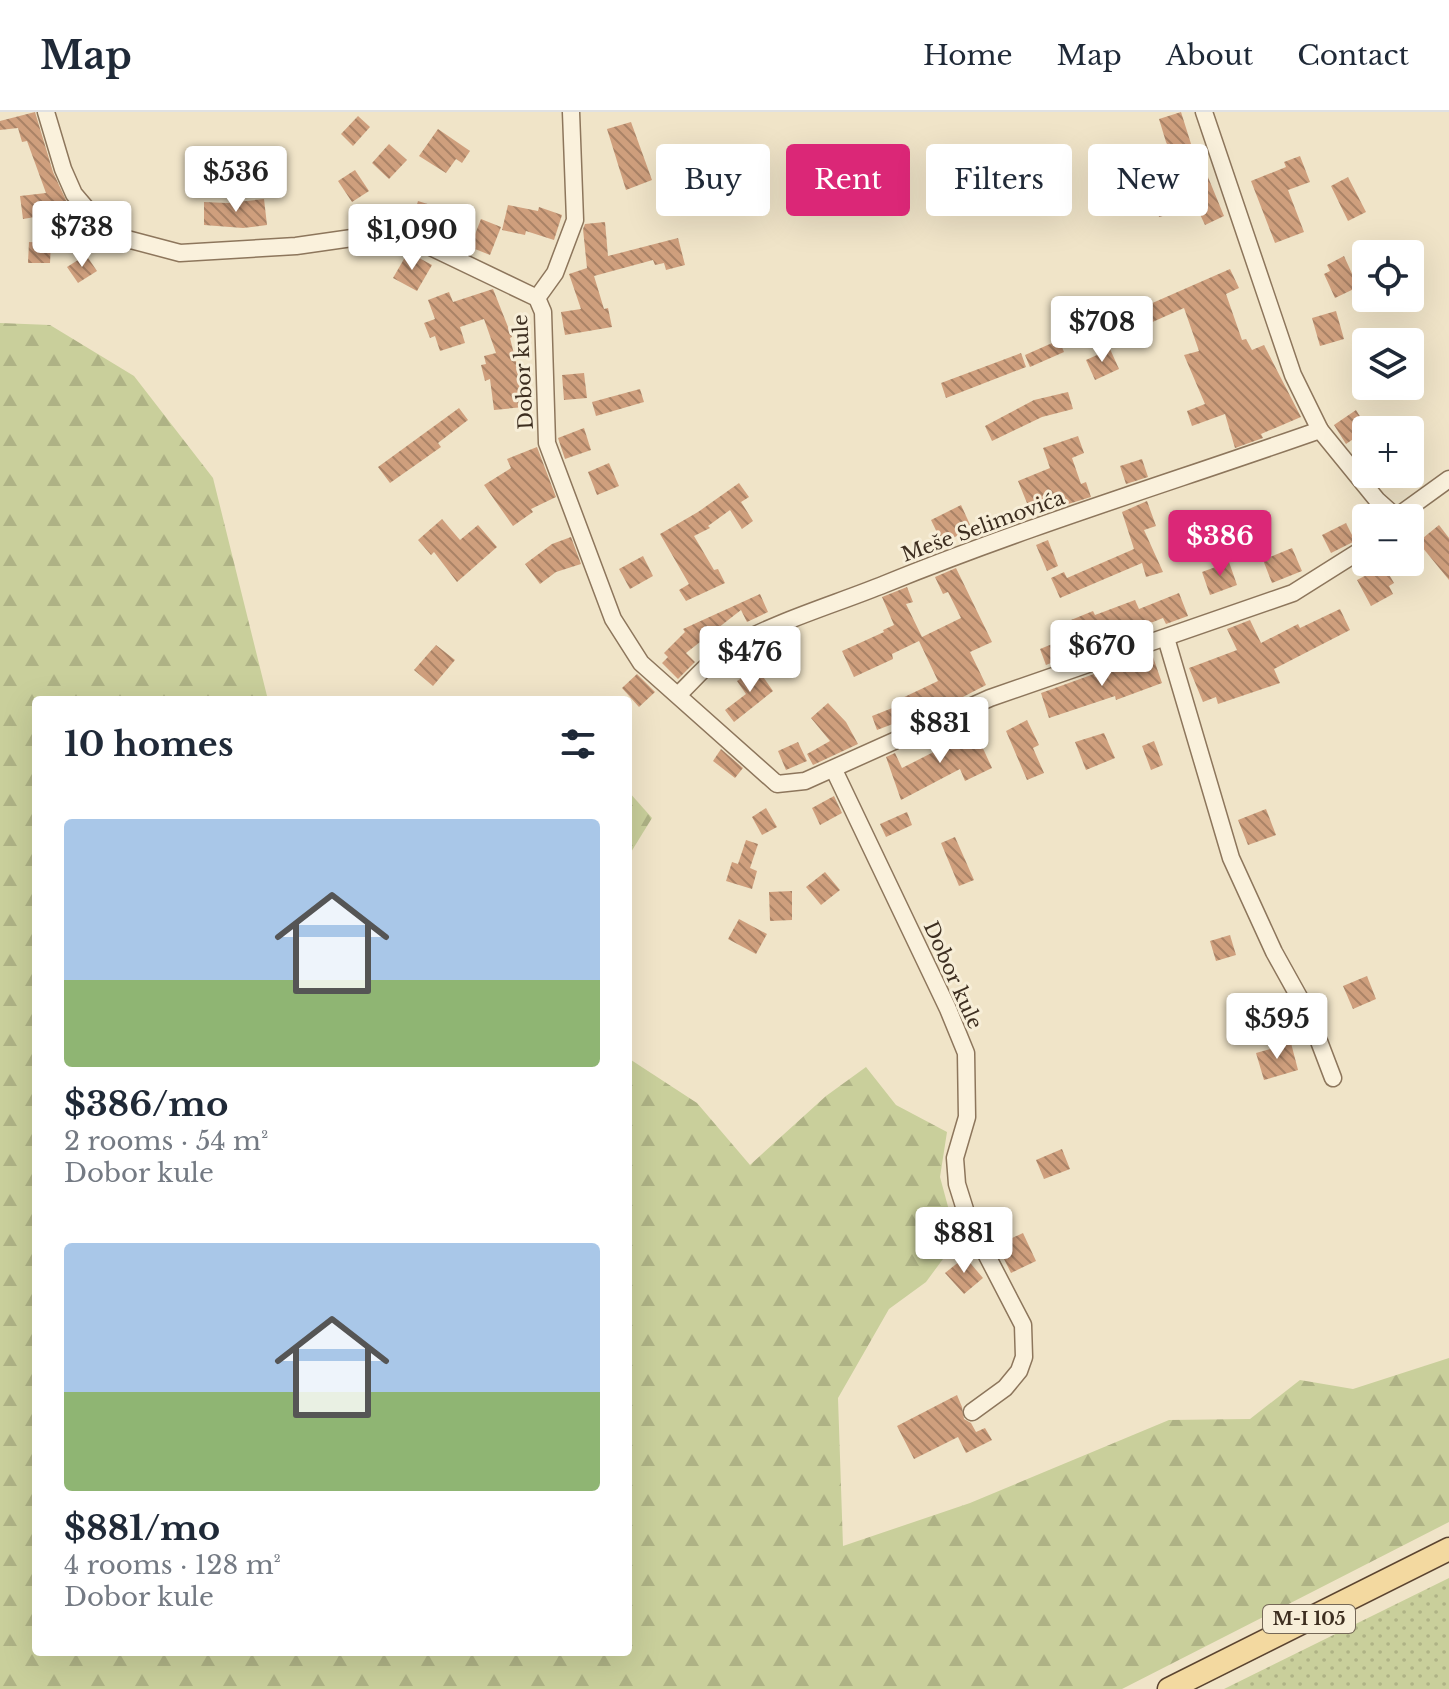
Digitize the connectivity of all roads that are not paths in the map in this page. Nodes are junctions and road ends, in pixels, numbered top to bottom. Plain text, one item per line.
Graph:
1 (46, 112) edge
2 (571, 112) edge
3 (1204, 112) edge
4 (537, 298) junction
5 (1320, 430) junction
6 (1448, 482) edge
7 (1381, 504) edge
8 (1416, 504) edge
9 (1352, 556) edge
10 (1166, 638) junction
11 (679, 694) junction
12 (834, 770) junction
13 (1333, 1078) dead end
14 (972, 1412) dead end
15 (1449, 1549) edge
16 (1169, 1689) edge

1 - 4 street, Dobor kule
2 - 4 street, Dobor kule
3 - 5 street
4 - 11 street, Dobor kule
5 - 7 street
5 - 11 street, Meše Selimovića
6 - 8 street
9 - 10 street, Dobor kule
10 - 12 street, Dobor kule
10 - 13 street
11 - 12 street, Dobor kule
12 - 14 street, Dobor kule
15 - 16 main road, M-I 105

